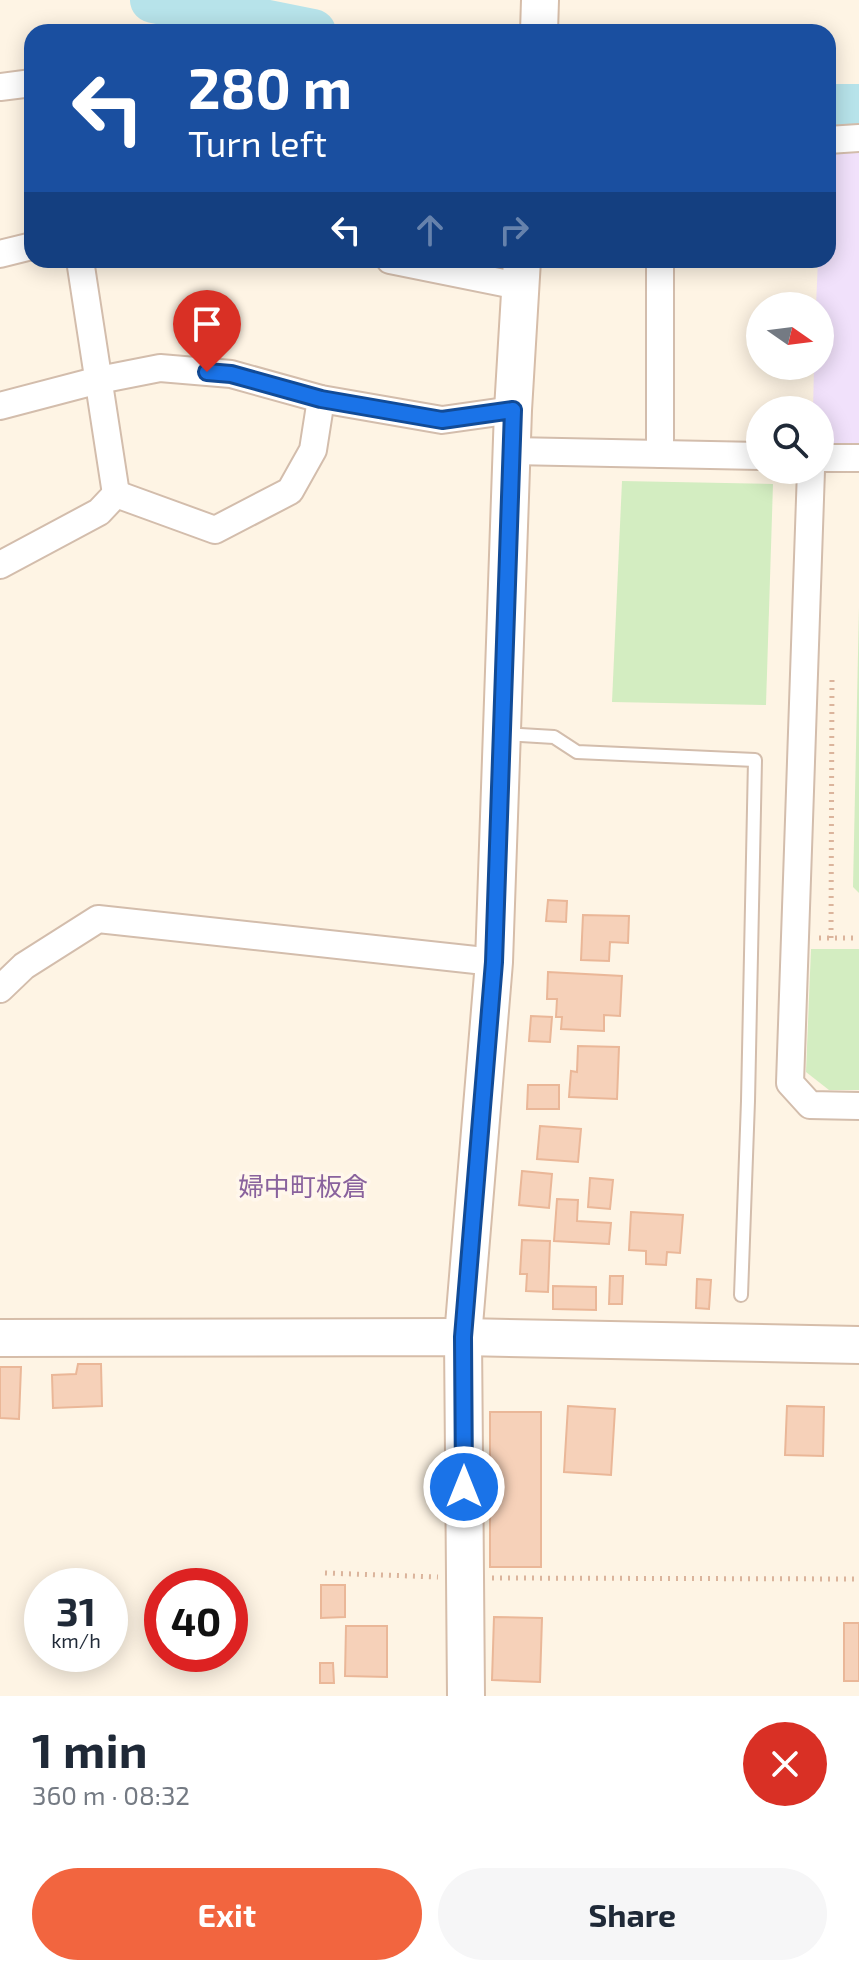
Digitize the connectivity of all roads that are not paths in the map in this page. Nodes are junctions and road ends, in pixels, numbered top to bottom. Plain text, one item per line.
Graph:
1 (540, 0) edge
2 (539, 24) edge
3 (24, 84) edge
4 (0, 87) edge
5 (859, 138) edge
6 (836, 139) edge
7 (24, 248) edge
8 (0, 254) edge
9 (81, 268) edge
10 (471, 268) edge
11 (660, 268) edge
12 (521, 273) edge
13 (99, 380) junction
14 (321, 399) junction
15 (0, 406) edge
16 (513, 410) junction
17 (512, 451) junction
18 (660, 454) junction
19 (746, 456) edge
20 (834, 458) edge
21 (859, 458) edge
22 (810, 484) edge
23 (116, 494) junction
24 (0, 565) edge
25 (502, 734) junction
26 (494, 962) junction
27 (0, 989) edge
28 (859, 1106) edge
29 (741, 1295) dead end
30 (463, 1337) junction
31 (0, 1338) edge
32 (859, 1345) edge
33 (466, 1696) edge

1 - 2 street
3 - 4 street
5 - 6 street
7 - 8 street
9 - 13 street
10 - 12 street
11 - 18 street
12 - 16 street
13 - 14 street
13 - 15 street
13 - 23 street
14 - 16 street
14 - 23 street
16 - 17 street
17 - 18 street
17 - 25 street
18 - 19 street
20 - 21 street
22 - 28 street
23 - 24 street
25 - 26 street
25 - 29 lane
26 - 27 street
26 - 30 street
30 - 31 street
30 - 32 street
30 - 33 street

